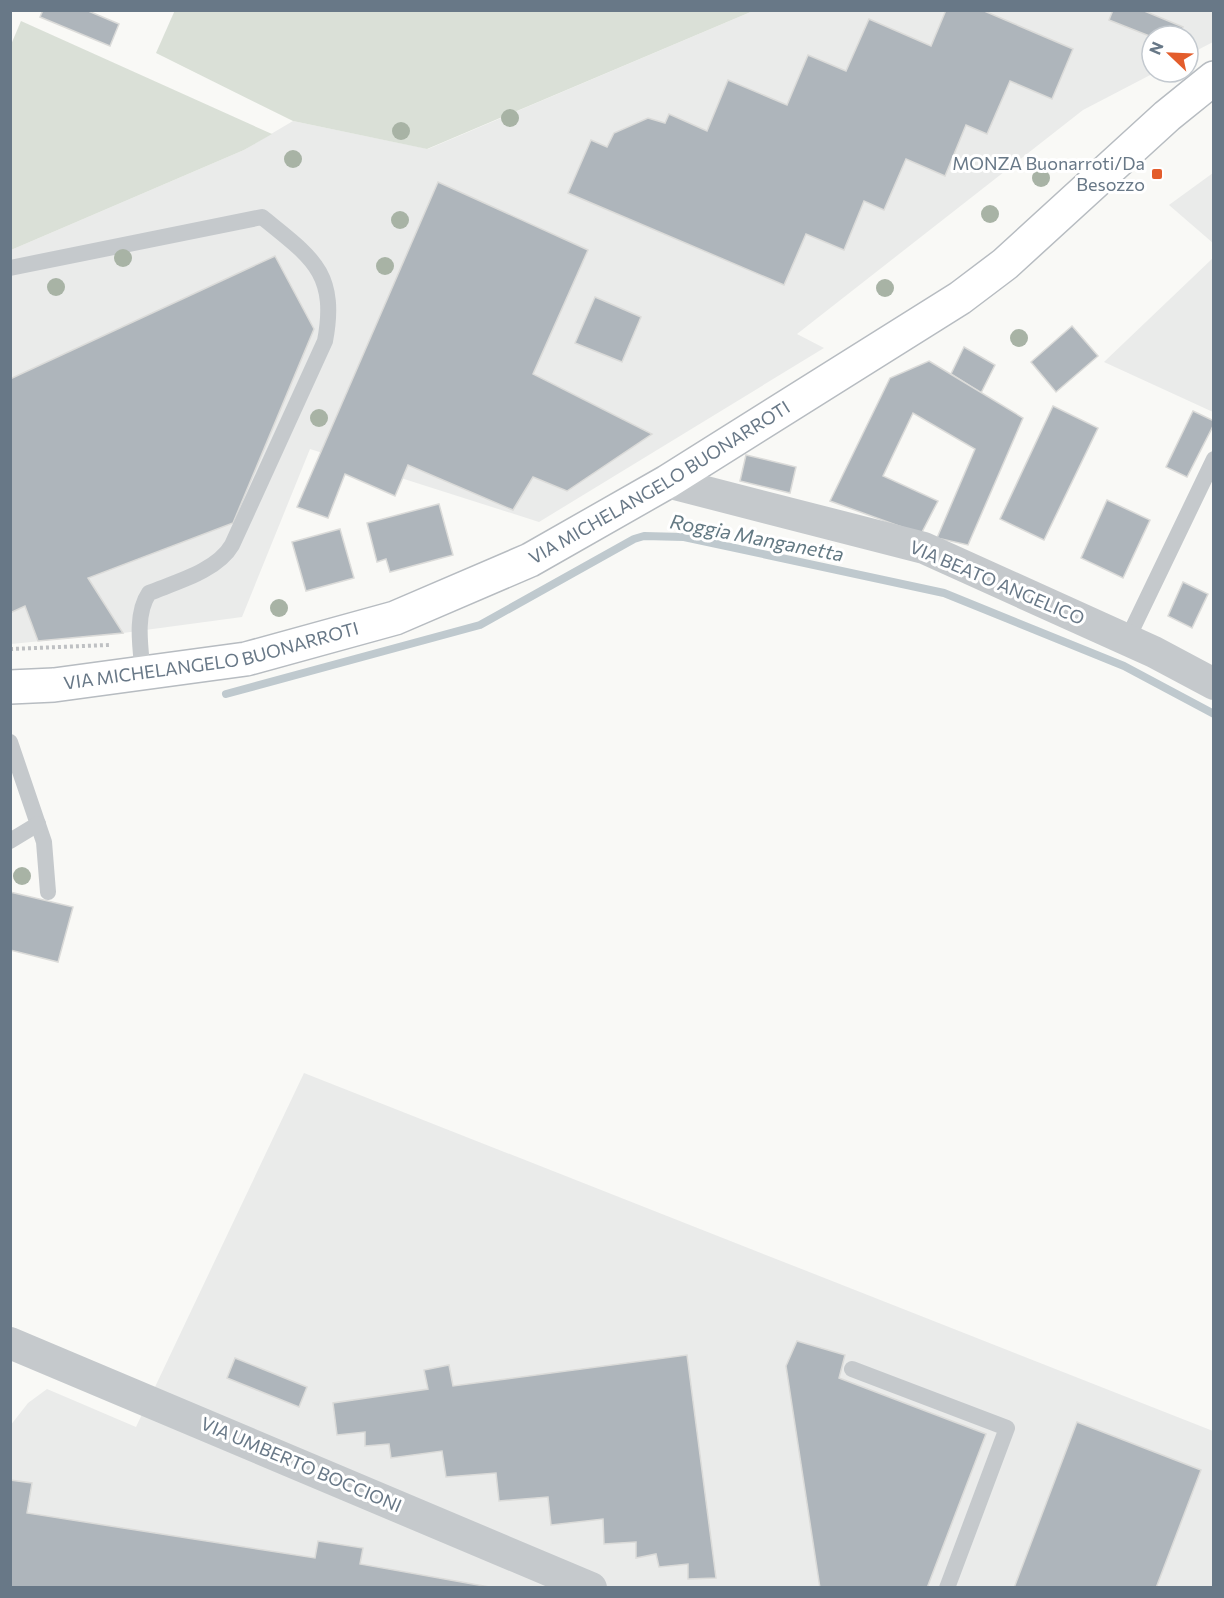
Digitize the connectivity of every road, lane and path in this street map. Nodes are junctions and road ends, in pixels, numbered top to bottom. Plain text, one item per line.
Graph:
1 (1214, 78) edge
2 (10, 268) edge
3 (1214, 459) edge
4 (667, 482) junction
5 (1127, 640) junction
6 (10, 649) edge
7 (142, 660) junction
8 (1214, 684) edge
9 (10, 687) edge
10 (10, 742) edge
11 (38, 824) junction
12 (10, 841) edge
13 (48, 892) dead end
14 (10, 1343) edge
15 (852, 1369) dead end
16 (591, 1587) edge
17 (947, 1587) edge

1 - 4 street, VIA MICHELANGELO BUONARROTI
2 - 7 lane
3 - 5 lane
4 - 5 street, VIA BEATO ANGELICO
4 - 7 street, VIA MICHELANGELO BUONARROTI
5 - 8 street, VIA BEATO ANGELICO
6 - 7 path
7 - 9 street, VIA MICHELANGELO BUONARROTI
10 - 11 lane
11 - 12 lane
11 - 13 lane
14 - 16 street, VIA UMBERTO BOCCIONI
15 - 17 lane

